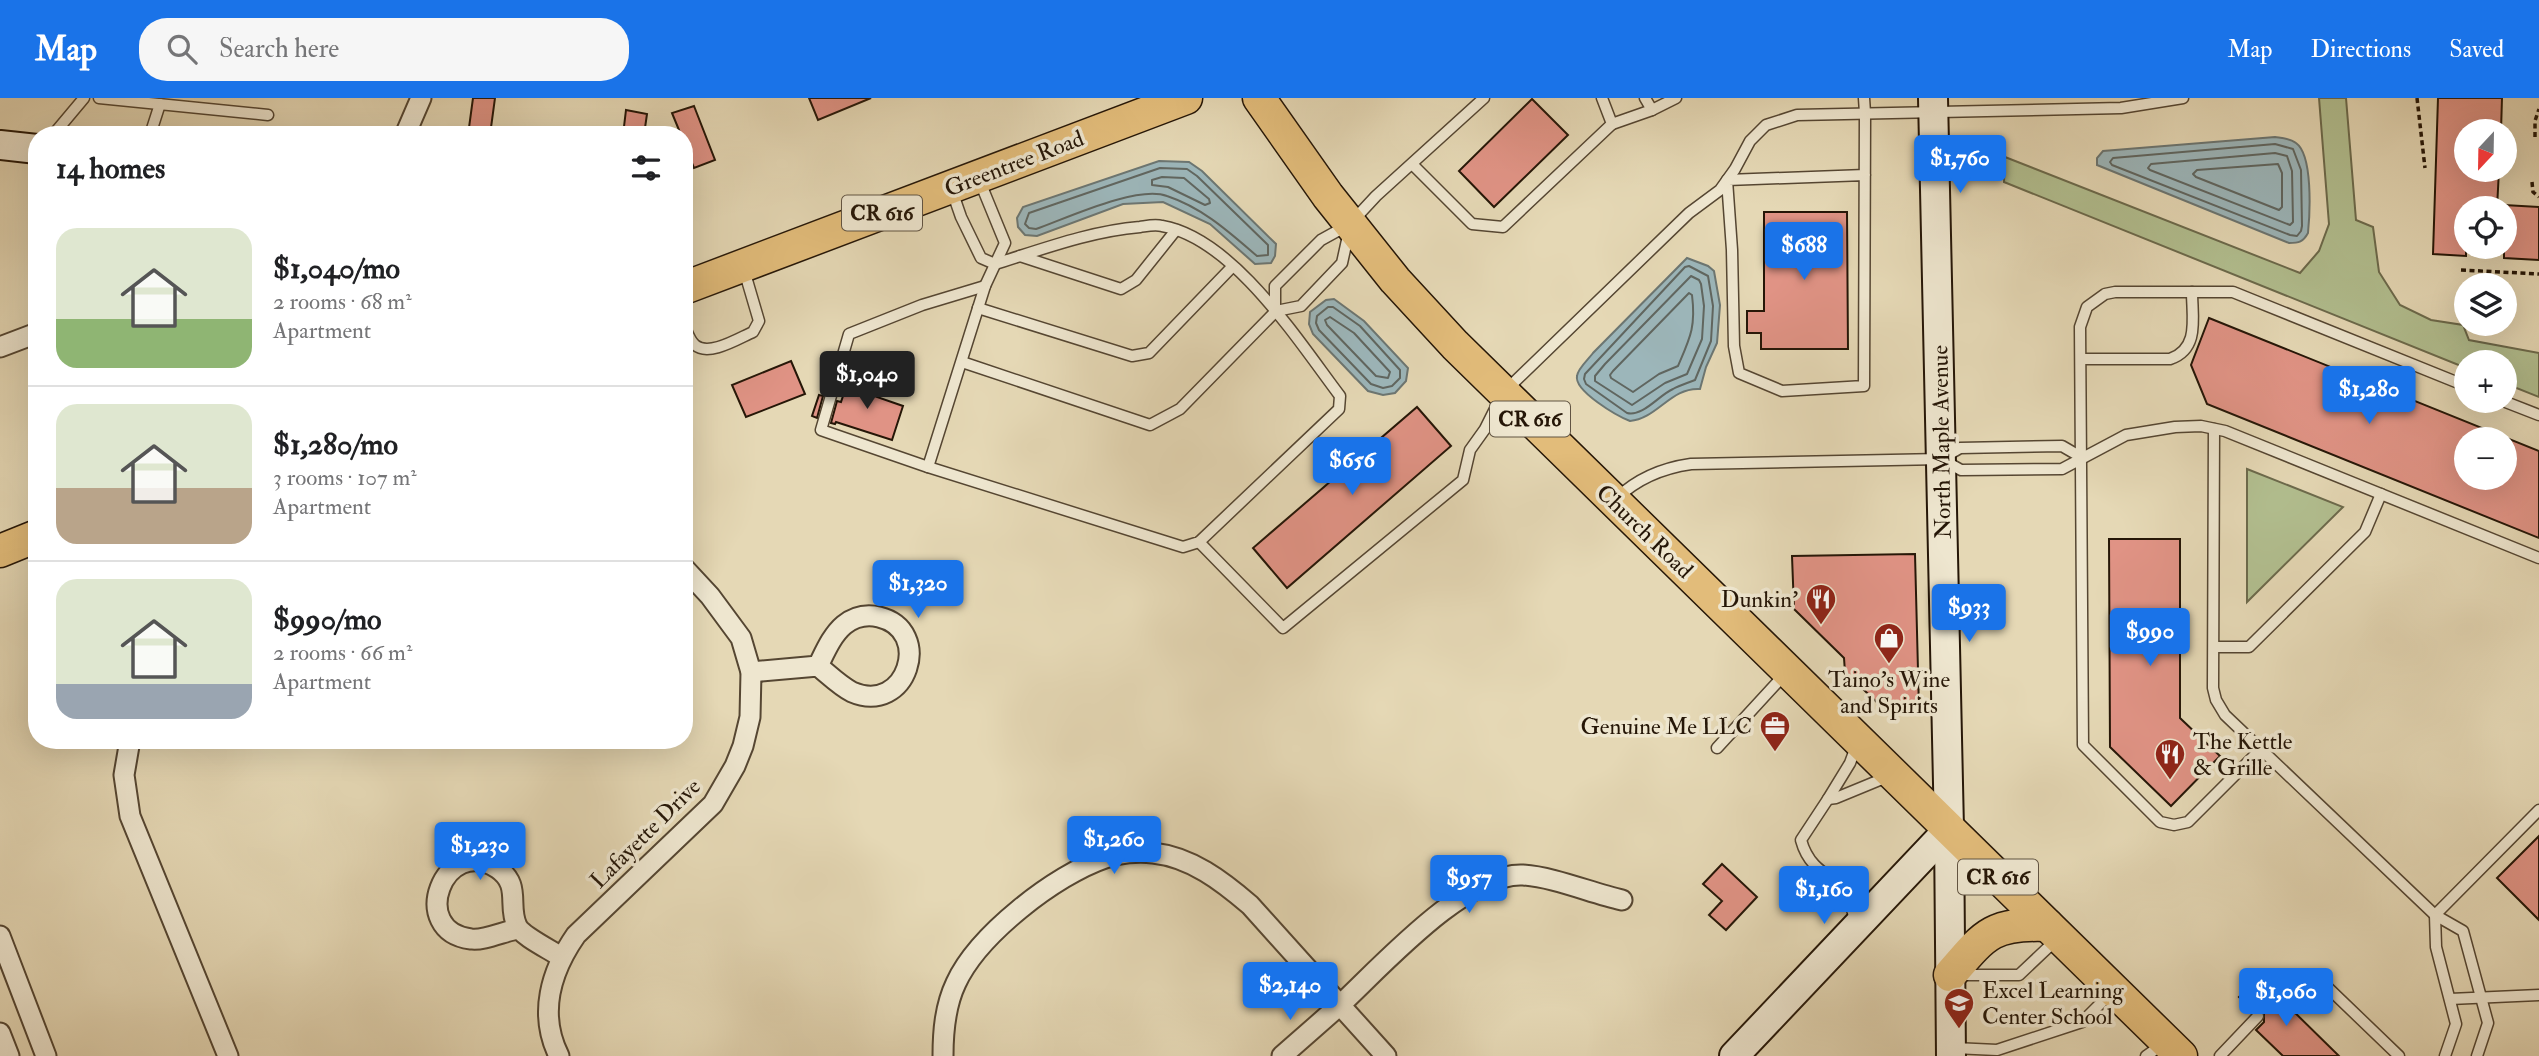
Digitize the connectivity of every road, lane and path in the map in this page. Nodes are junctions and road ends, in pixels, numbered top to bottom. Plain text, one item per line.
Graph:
1 (84, 98) edge
2 (99, 98) edge
3 (421, 98) edge
4 (1186, 98) edge
5 (1259, 98) edge
6 (1484, 98) edge
7 (1602, 98) edge
8 (1646, 98) edge
9 (1676, 98) edge
10 (1864, 98) edge
11 (2052, 98) edge
12 (2183, 98) edge
13 (2417, 98) edge
14 (160, 104) junction
15 (1933, 105) edge
16 (2049, 109) junction
17 (2539, 109) edge
18 (1652, 110) junction
19 (1865, 113) junction
20 (268, 115) dead end
21 (1612, 124) junction
22 (61, 126) edge
23 (153, 126) edge
24 (409, 126) edge
25 (2535, 137) dead end
26 (0, 145) edge
27 (28, 148) edge
28 (1412, 164) junction
29 (2425, 168) dead end
30 (1864, 176) junction
31 (1727, 180) junction
32 (964, 182) junction
33 (2532, 182) dead end
34 (2539, 197) edge
35 (1350, 224) junction
36 (1176, 230) junction
37 (1020, 256) junction
38 (995, 264) junction
39 (743, 266) junction
40 (1233, 267) junction
41 (2461, 270) dead end
42 (2539, 274) edge
43 (693, 285) edge
44 (985, 286) junction
45 (2192, 292) junction
46 (978, 308) junction
47 (1276, 311) junction
48 (28, 336) edge
49 (693, 344) edge
50 (0, 347) edge
51 (2081, 359) junction
52 (961, 362) junction
53 (2454, 381) edge
54 (1503, 393) junction
55 (2517, 406) edge
56 (2539, 415) edge
57 (2214, 429) junction
58 (2081, 457) junction
59 (1941, 459) junction
60 (929, 467) junction
61 (2381, 494) junction
62 (1614, 501) junction
63 (28, 540) edge
64 (1199, 542) junction
65 (0, 551) edge
66 (2539, 558) edge
67 (693, 577) edge
68 (2214, 647) junction
69 (818, 666) junction
70 (1788, 671) junction
71 (751, 672) junction
72 (1859, 740) junction
73 (1717, 748) dead end
74 (2261, 748) junction
75 (128, 749) edge
76 (1894, 775) junction
77 (1828, 799) junction
78 (2539, 810) edge
79 (1949, 829) junction
80 (1845, 888) junction
81 (1622, 900) dead end
82 (1878, 903) junction
83 (2435, 915) junction
84 (1858, 925) junction
85 (518, 929) junction
86 (2053, 931) junction
87 (0, 936) edge
88 (561, 957) junction
89 (1950, 975) junction
90 (2113, 990) junction
91 (2539, 995) edge
92 (2481, 998) junction
93 (2450, 999) junction
94 (2272, 1002) dead end
95 (1340, 1005) junction
96 (2258, 1016) dead end
97 (0, 1033) edge
98 (2164, 1051) edge
99 (1951, 1052) edge
100 (223, 1054) edge
101 (9, 1056) edge
102 (46, 1056) edge
103 (559, 1056) edge
104 (943, 1056) edge
105 (1282, 1056) edge
106 (1386, 1056) edge
107 (1734, 1056) edge
108 (2220, 1056) edge
109 (2399, 1056) edge
110 (2445, 1056) edge
111 (2477, 1056) edge

1 - 22 lane
2 - 14 lane
3 - 24 street
4 - 32 main road, Greentree Road / CR 616
5 - 35 main road, Church Road / CR 616
6 - 28 lane
7 - 21 lane
8 - 18 lane
9 - 18 lane
10 - 19 lane
11 - 16 lane
12 - 16 lane
13 - 29 path
14 - 20 lane
14 - 23 lane
15 - 16 lane
15 - 19 lane
15 - 59 main road, North Maple Avenue
17 - 25 path
18 - 21 lane
19 - 30 lane
19 - 31 lane
21 - 28 lane
26 - 27 main road
28 - 35 lane
30 - 31 lane
30 - 31 lane
31 - 54 lane
32 - 38 lane
32 - 38 lane
32 - 39 main road, Greentree Road / CR 616
33 - 34 path
35 - 47 lane
35 - 47 lane
35 - 54 main road, Church Road / CR 616
36 - 37 lane
36 - 37 lane
36 - 40 lane
37 - 38 lane
38 - 44 lane
39 - 43 main road, Greentree Road / CR 616
39 - 49 lane
40 - 46 lane
40 - 47 lane
41 - 42 path
44 - 46 lane
44 - 60 lane
45 - 51 lane
45 - 51 lane
45 - 53 lane
46 - 52 lane
47 - 52 lane
47 - 64 lane
48 - 50 street
51 - 58 lane
52 - 60 lane
54 - 62 main road, Church Road / CR 616
54 - 64 lane
55 - 56 lane
57 - 58 lane
57 - 61 lane
57 - 68 lane
58 - 59 lane
58 - 59 lane
58 - 74 lane
59 - 62 lane
59 - 79 main road, North Maple Avenue
60 - 64 lane
61 - 66 lane
61 - 68 lane
62 - 70 main road, Church Road / CR 616
63 - 65 main road
67 - 71 street, Lafayette Drive
68 - 74 lane
69 - 69 street
69 - 71 street
70 - 72 main road, Church Road / CR 616
70 - 73 lane
71 - 88 street, Lafayette Drive
72 - 76 main road, Church Road / CR 616
72 - 77 lane
74 - 83 lane
75 - 100 street
76 - 77 lane
76 - 79 main road, Church Road / CR 616
77 - 80 lane
78 - 83 lane
79 - 82 main road
79 - 86 main road, Church Road / CR 616
79 - 89 main road, North Maple Avenue
80 - 82 lane
80 - 84 lane
81 - 95 street
82 - 84 main road
83 - 92 lane
83 - 93 lane
84 - 107 main road
85 - 85 street
85 - 88 street
86 - 89 main road
86 - 89 lane
86 - 90 main road, Church Road / CR 616
87 - 102 street
88 - 103 street, Lafayette Drive
89 - 99 main road, North Maple Avenue
90 - 98 main road, Church Road / CR 616
90 - 99 lane
91 - 92 lane
92 - 93 lane
92 - 111 lane
93 - 110 lane
94 - 109 lane
95 - 104 street
95 - 105 street
95 - 106 street
96 - 108 lane
97 - 101 street

